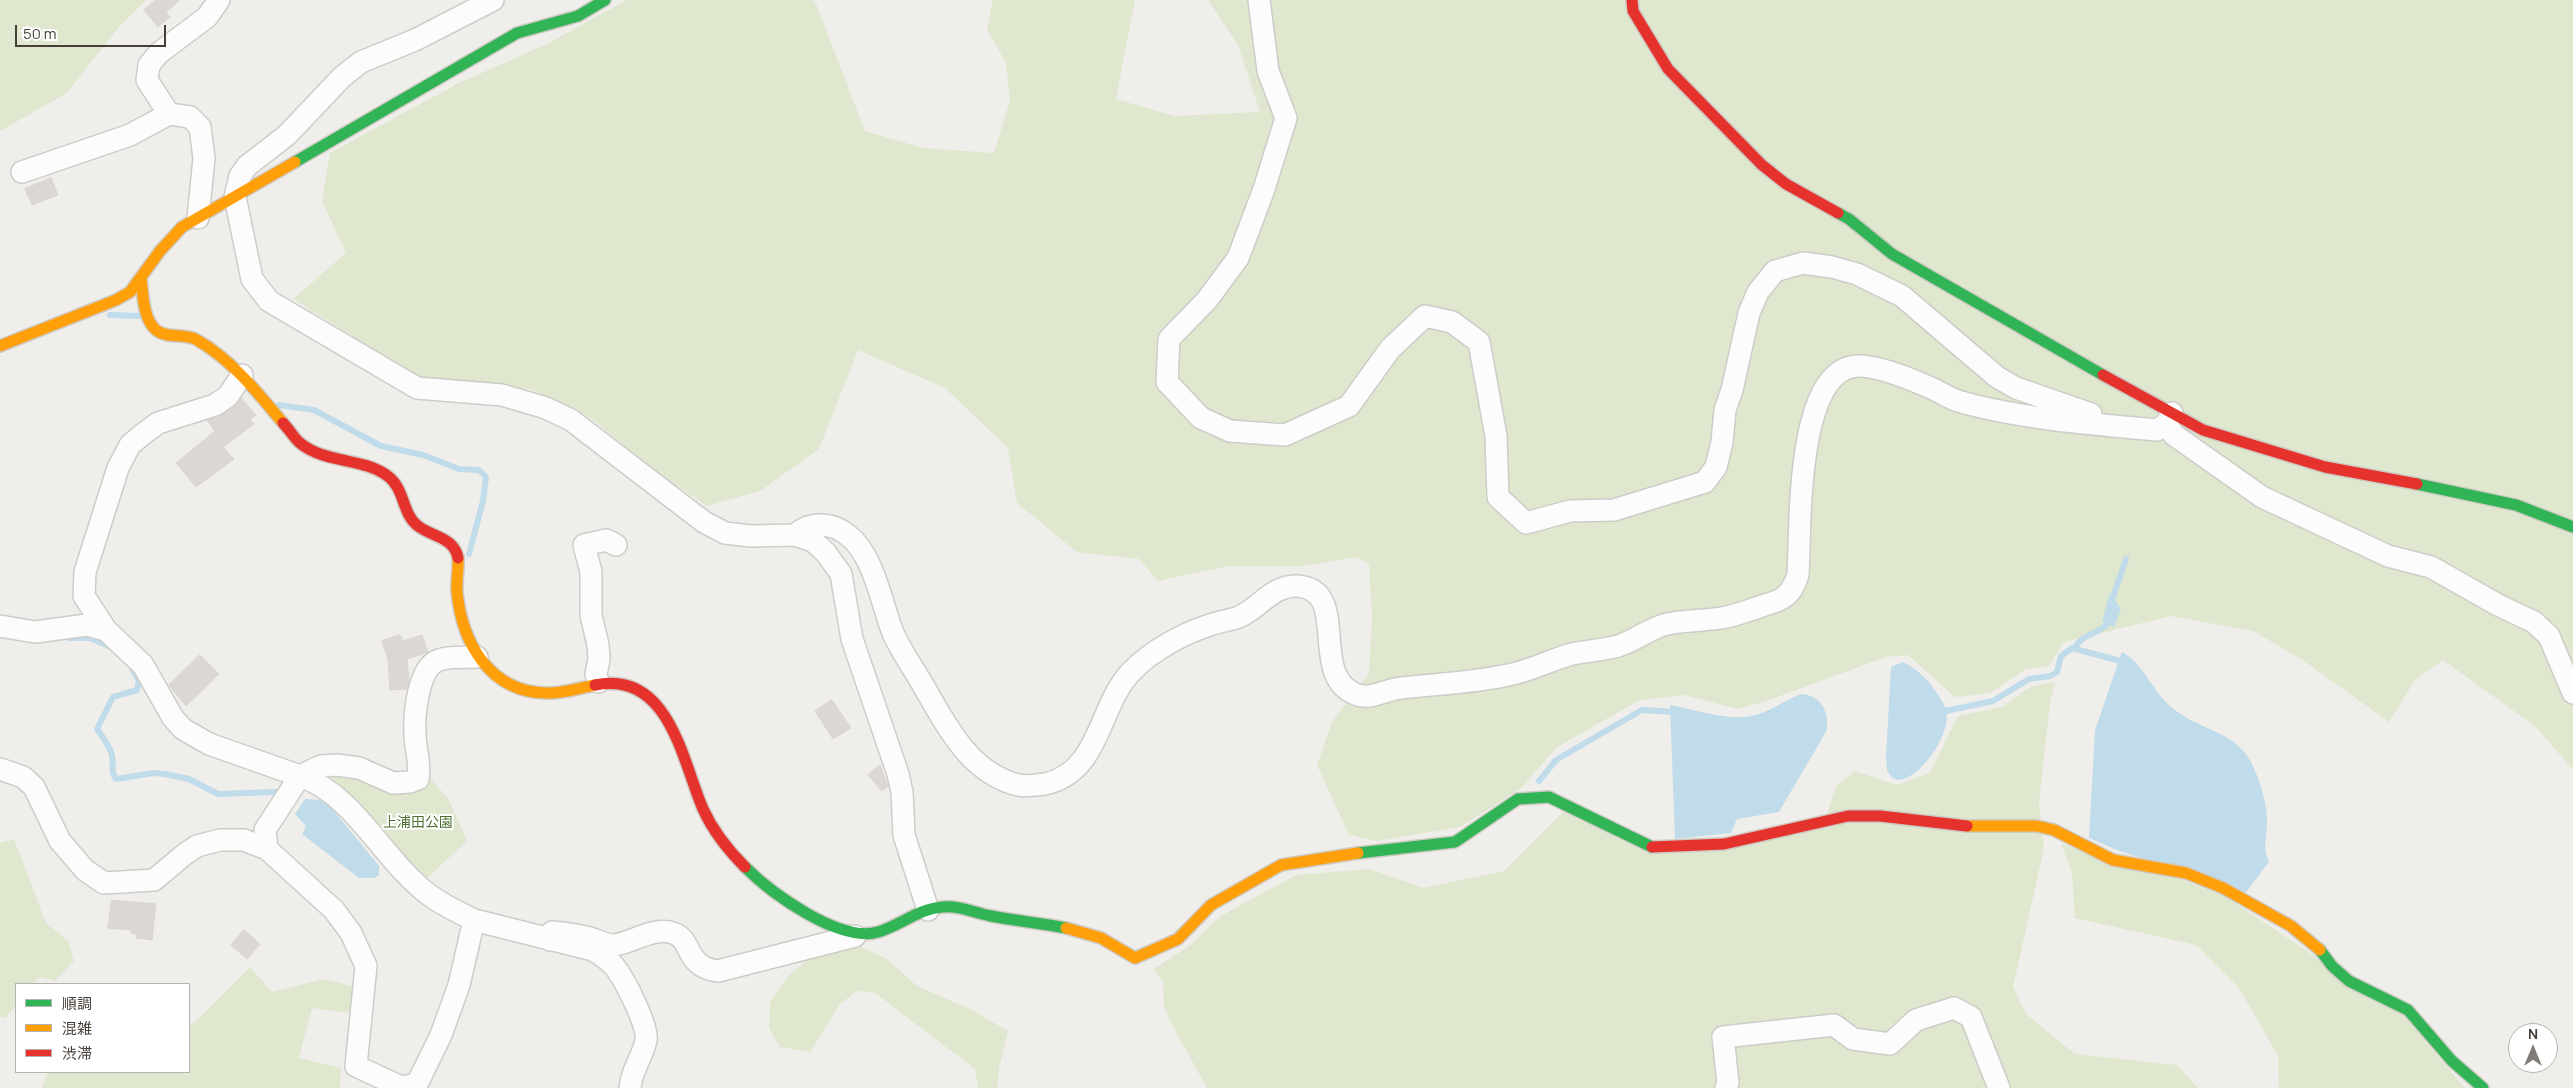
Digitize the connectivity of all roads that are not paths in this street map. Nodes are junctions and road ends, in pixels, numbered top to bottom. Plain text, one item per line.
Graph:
1 (219, 0) edge
2 (493, 0) edge
3 (605, 0) edge
4 (1258, 0) edge
5 (1632, 0) edge
6 (169, 114) junction
7 (22, 172) dead end
8 (235, 197) junction
9 (198, 218) junction
10 (141, 279) junction
11 (0, 346) edge
12 (242, 375) junction
13 (2169, 419) junction
14 (2110, 425) junction
15 (2573, 527) edge
16 (794, 535) junction
17 (616, 545) dead end
18 (0, 626) edge
19 (106, 630) junction
20 (477, 657) junction
21 (597, 679) junction
22 (2573, 693) edge
23 (0, 769) edge
24 (300, 776) junction
25 (267, 849) junction
26 (925, 903) junction
27 (474, 920) junction
28 (855, 936) junction
29 (550, 940) junction
30 (630, 1088) edge
31 (1726, 1088) edge
32 (1999, 1088) edge
33 (2483, 1088) edge

1 - 6 street
2 - 8 street
3 - 8 street
4 - 14 street
5 - 13 street
6 - 7 street
6 - 9 street
8 - 9 street
8 - 16 street
9 - 10 street
10 - 11 street
10 - 12 street
12 - 19 street
12 - 20 street
13 - 14 street
13 - 15 street
13 - 22 street
14 - 16 street
16 - 26 street
17 - 21 street
18 - 19 street
19 - 24 street
20 - 21 street
20 - 24 street
21 - 28 street
23 - 25 street
24 - 25 street
24 - 27 street
25 - 27 street
26 - 28 street
26 - 33 street
27 - 29 street
28 - 29 street
29 - 30 street
31 - 32 street

